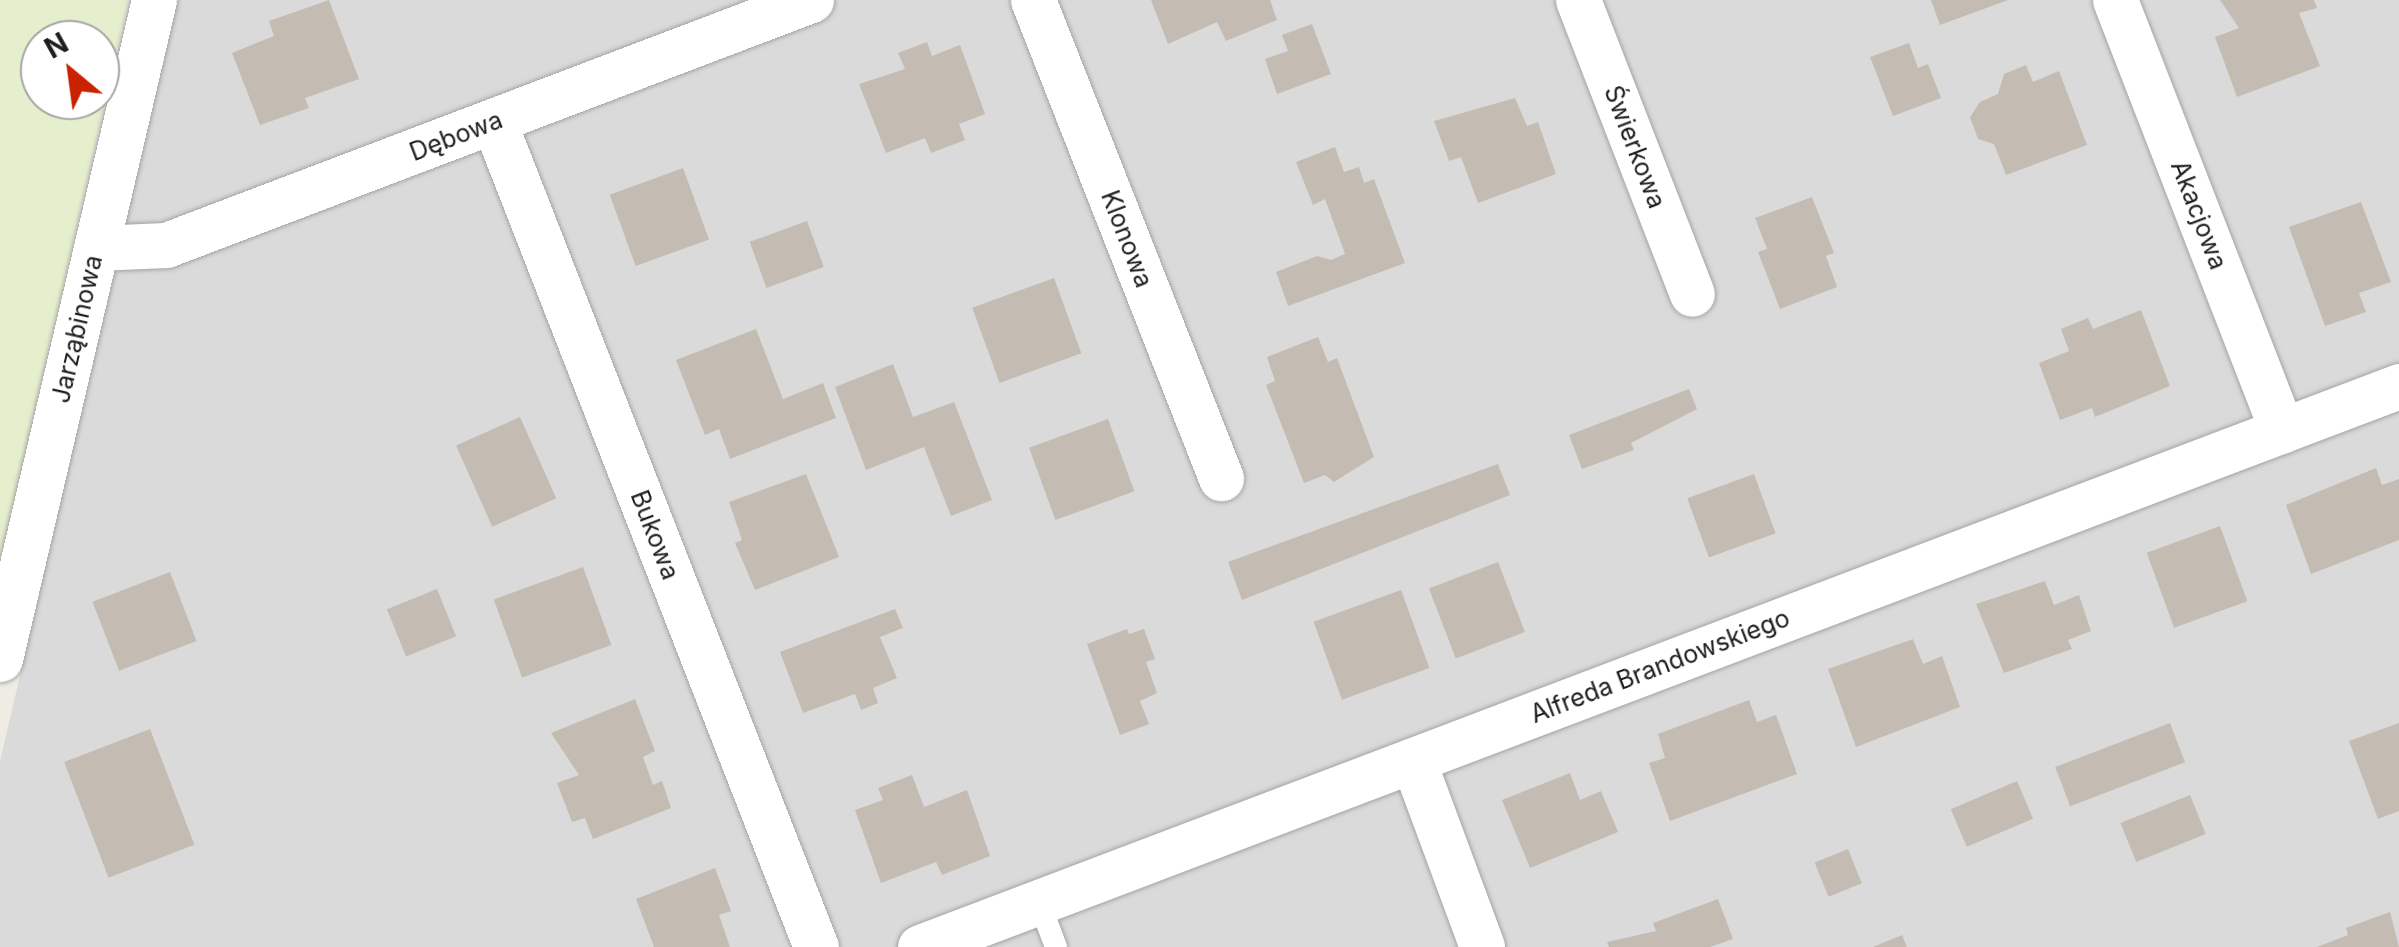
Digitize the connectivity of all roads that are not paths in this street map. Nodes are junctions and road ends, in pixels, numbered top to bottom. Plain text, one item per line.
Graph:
1 (154, 0) edge
2 (811, 0) edge
3 (1034, 0) edge
4 (1578, 0) edge
5 (2116, 0) edge
6 (494, 122) junction
7 (96, 248) junction
8 (1692, 294) dead end
9 (2399, 386) edge
10 (2282, 431) junction
11 (1221, 478) dead end
12 (0, 658) edge
13 (1413, 760) junction
14 (1039, 902) junction
15 (816, 947) edge
16 (920, 947) edge
17 (1056, 947) edge
18 (1482, 947) edge

1 - 7 street, Jarząbinowa
2 - 6 street, Dębowa
3 - 11 street, Klonowa
4 - 8 street, Świerkowa
5 - 10 street, Akacjowa
6 - 7 street, Dębowa
6 - 15 street, Bukowa
7 - 12 street, Jarząbinowa
9 - 10 street, Alfreda Brandowskiego
10 - 13 street, Alfreda Brandowskiego
13 - 14 street, Alfreda Brandowskiego
13 - 18 street
14 - 16 street, Alfreda Brandowskiego
14 - 17 lane

